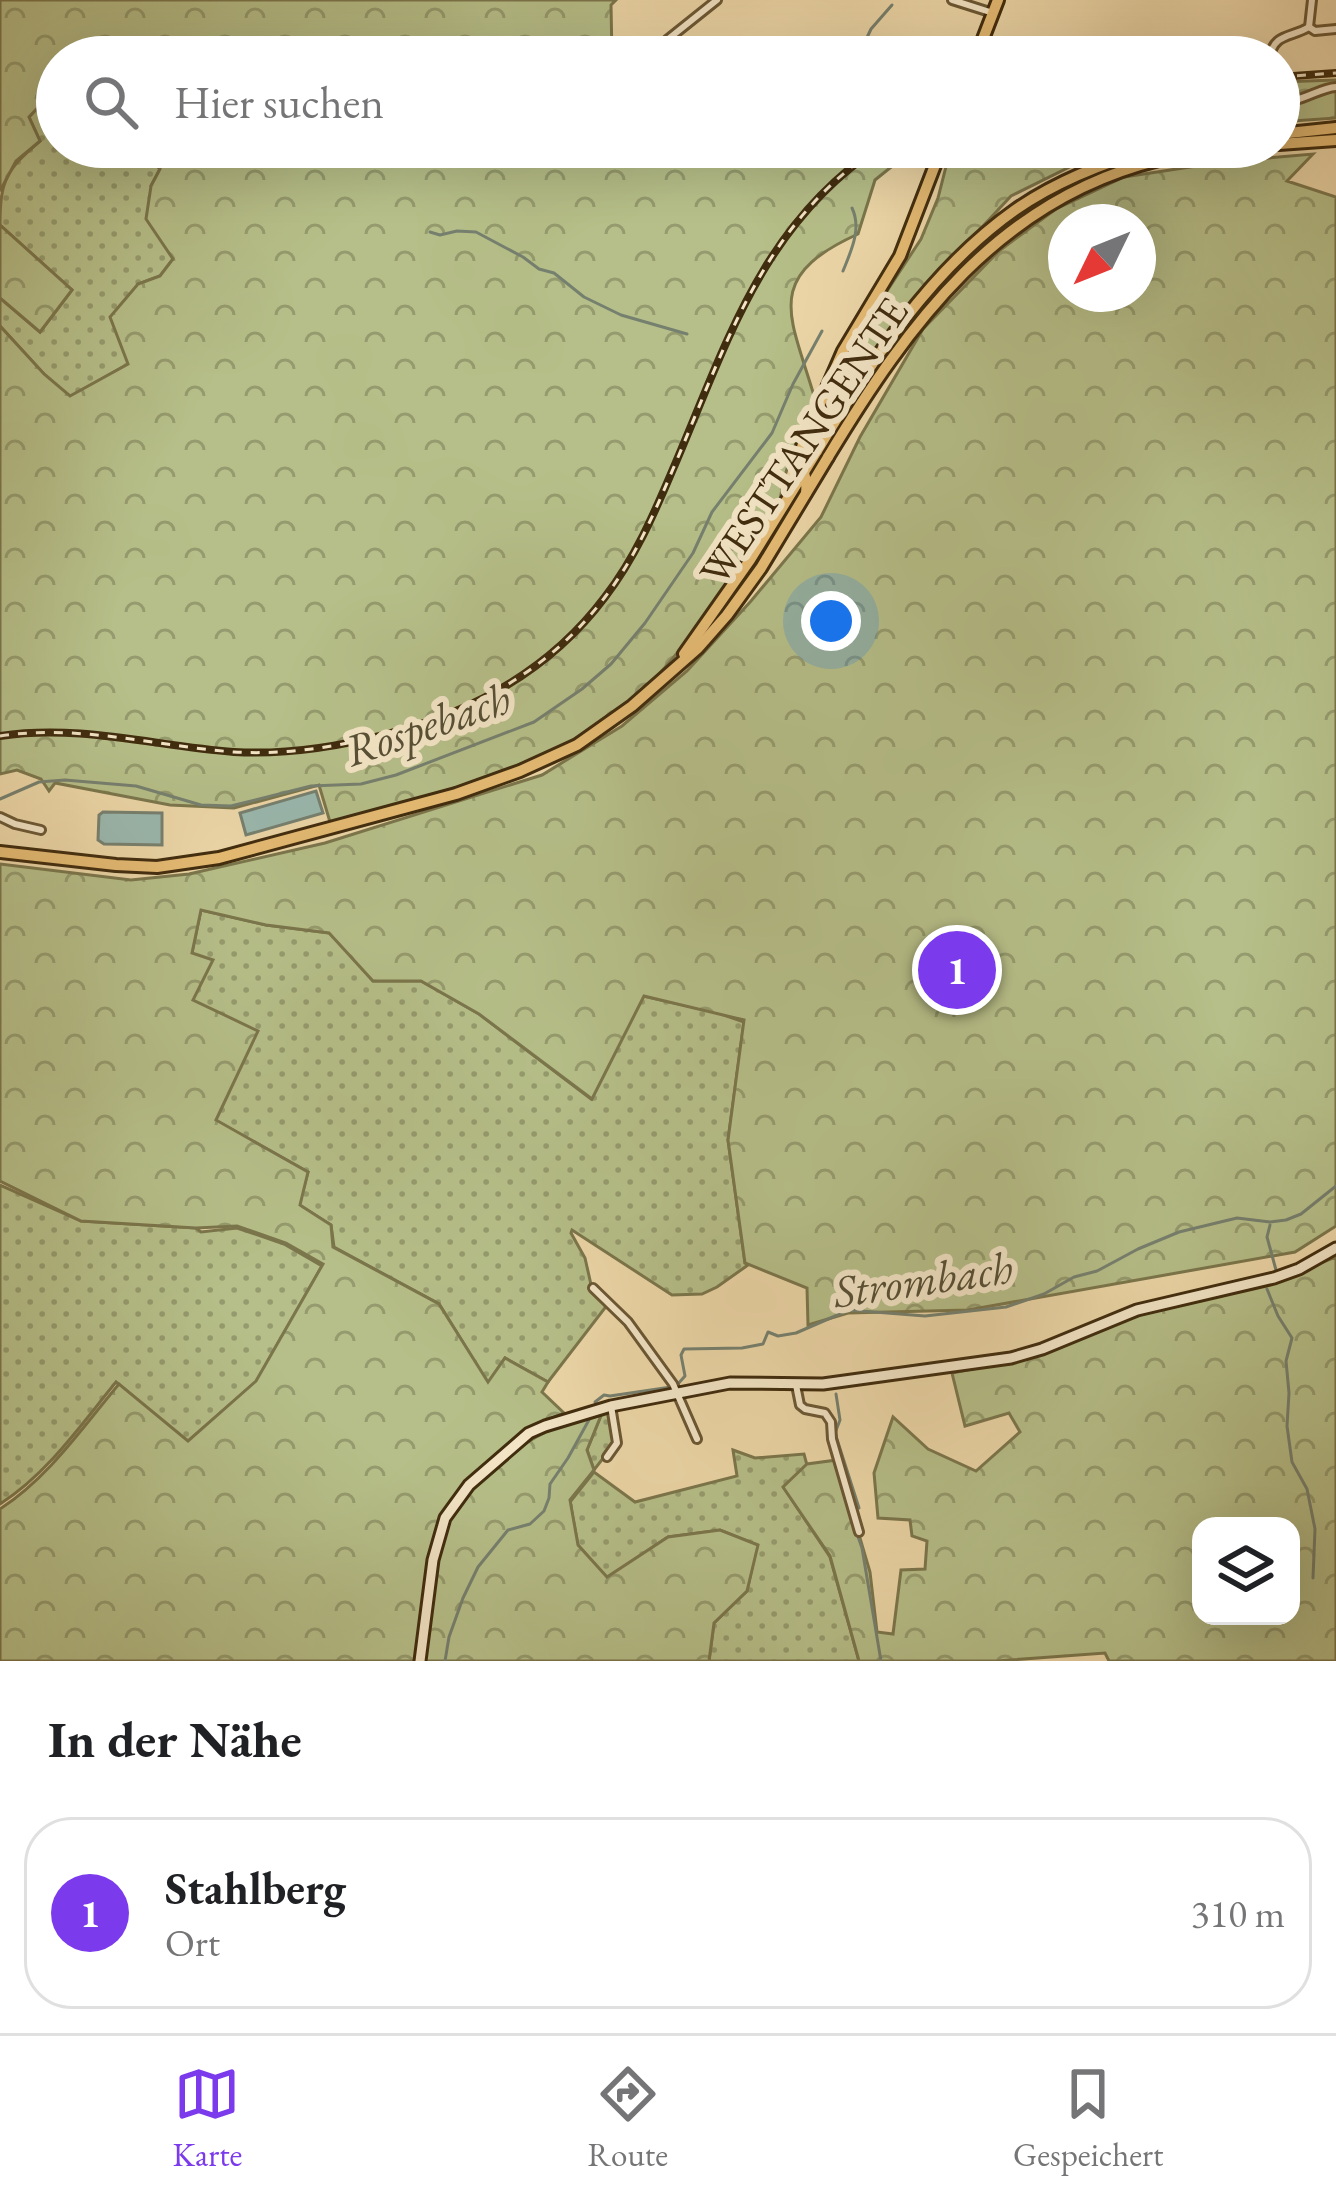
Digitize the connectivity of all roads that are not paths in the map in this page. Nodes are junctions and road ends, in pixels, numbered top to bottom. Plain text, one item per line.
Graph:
1 (717, 0) edge
2 (952, 0) edge
3 (998, 0) edge
4 (1312, 0) edge
5 (993, 13) junction
6 (1309, 27) junction
7 (1336, 29) edge
8 (673, 36) edge
9 (984, 36) edge
10 (1283, 36) edge
11 (1336, 87) edge
12 (1300, 98) edge
13 (1336, 128) edge
14 (1300, 132) edge
15 (1336, 140) edge
16 (1300, 143) edge
17 (934, 168) edge
18 (1097, 168) edge
19 (1131, 168) edge
20 (822, 454) junction
21 (804, 472) junction
22 (805, 496) junction
23 (674, 668) junction
24 (0, 817) edge
25 (41, 830) dead end
26 (0, 852) edge
27 (1336, 1248) edge
28 (593, 1288) dead end
29 (796, 1384) junction
30 (675, 1393) junction
31 (610, 1406) junction
32 (697, 1439) dead end
33 (607, 1457) dead end
34 (859, 1532) dead end
35 (420, 1661) edge

1 - 8 street
2 - 5 street
3 - 5 main road
4 - 6 street
5 - 9 main road
6 - 7 street
6 - 10 street
11 - 12 street
13 - 14 main road
15 - 16 main road
17 - 21 main road
18 - 20 main road, WESTTANGENTE
19 - 20 main road, WESTTANGENTE
20 - 21 main road, WESTTANGENTE
20 - 22 main road, WESTTANGENTE
21 - 22 main road
21 - 23 main road, WESTTANGENTE
22 - 23 main road, WESTTANGENTE
23 - 26 main road, WESTTANGENTE
24 - 25 street
27 - 29 main road
28 - 30 street
29 - 30 main road
29 - 34 street
30 - 31 main road
30 - 32 street
31 - 33 street
31 - 35 main road

